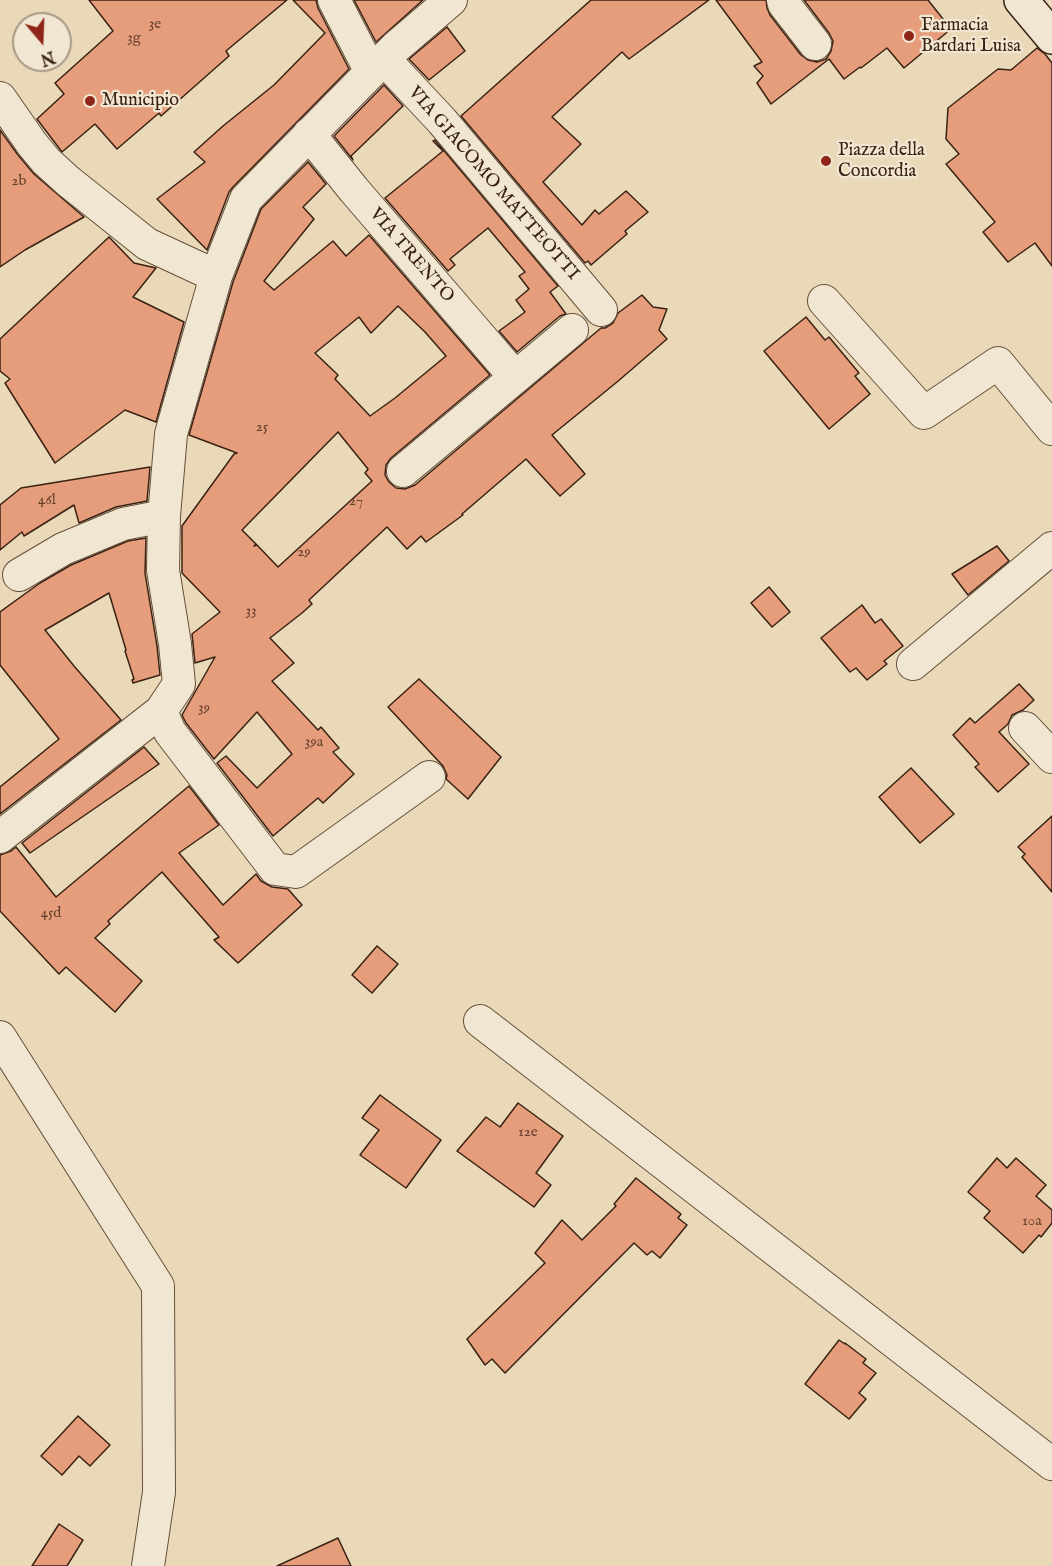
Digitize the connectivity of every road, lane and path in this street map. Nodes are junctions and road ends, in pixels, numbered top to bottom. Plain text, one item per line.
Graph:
1 (334, 0) edge
2 (451, 0) edge
3 (783, 0) edge
4 (1021, 0) edge
5 (1052, 37) edge
6 (815, 44) dead end
7 (378, 65) junction
8 (5, 104) edge
9 (309, 134) junction
10 (216, 276) junction
11 (824, 301) dead end
12 (601, 310) dead end
13 (572, 330) dead end
14 (515, 377) junction
15 (1052, 429) edge
16 (403, 471) dead end
17 (164, 516) junction
18 (1052, 548) edge
19 (19, 575) dead end
20 (913, 664) dead end
21 (161, 711) junction
22 (1025, 728) dead end
23 (1052, 757) edge
24 (429, 777) dead end
25 (0, 837) edge
26 (480, 1021) dead end
27 (0, 1038) edge
28 (1052, 1464) edge
29 (148, 1566) edge

1 - 7 street, VIA GIACOMO MATTEOTTI
2 - 7 street
3 - 6 street
4 - 5 street
7 - 9 street
7 - 12 street, VIA GIACOMO MATTEOTTI
8 - 10 street
9 - 10 street
9 - 14 street, VIA TRENTO
10 - 17 street
11 - 15 street
13 - 14 street
14 - 16 street
17 - 19 street
17 - 21 street
18 - 20 street
21 - 24 street
21 - 25 street
22 - 23 street
26 - 28 street
27 - 29 street

